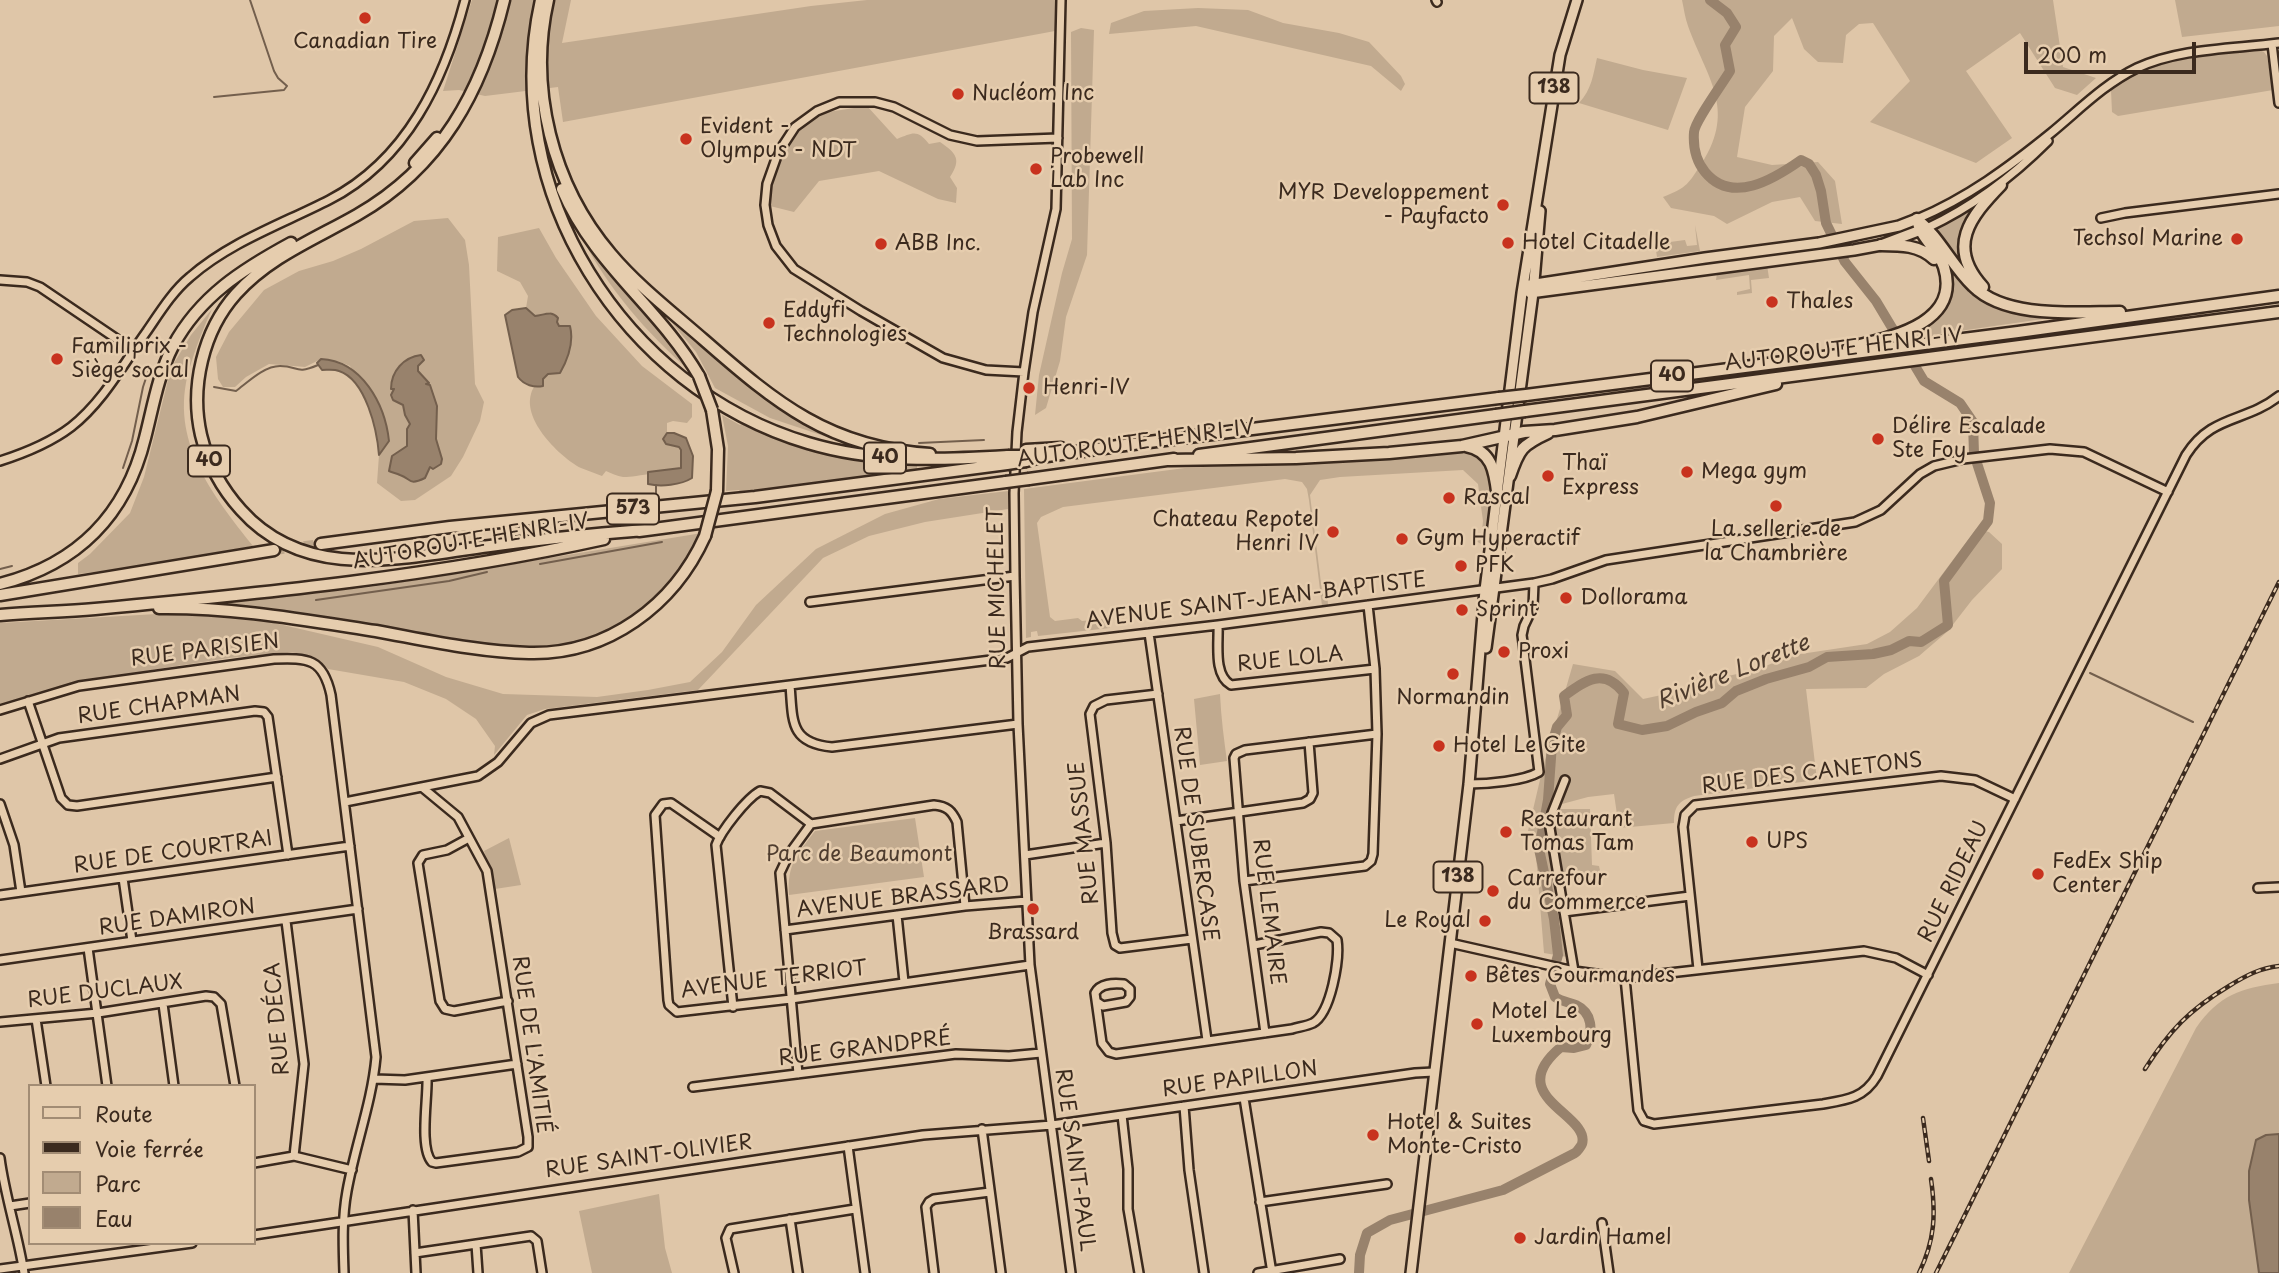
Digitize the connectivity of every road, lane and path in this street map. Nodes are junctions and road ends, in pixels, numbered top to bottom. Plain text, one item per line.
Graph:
1 (465, 0) edge
2 (504, 0) edge
3 (1061, 0) edge
4 (1577, 0) edge
5 (543, 2) edge
6 (2275, 44) edge
7 (2279, 103) edge
8 (465, 105) junction
9 (2076, 113) junction
10 (1058, 138) junction
11 (1541, 178) junction
12 (2001, 185) junction
13 (2279, 194) edge
14 (2101, 218) dead end
15 (1917, 219) junction
16 (1923, 229) junction
17 (1881, 245) junction
18 (1535, 267) junction
19 (1945, 274) junction
20 (1566, 279) junction
21 (0, 280) edge
22 (1522, 289) junction
23 (1534, 290) junction
24 (2279, 296) edge
25 (2017, 307) junction
26 (2279, 312) edge
27 (2148, 313) junction
28 (2279, 319) edge
29 (2205, 323) junction
30 (133, 350) junction
31 (1817, 356) junction
32 (1024, 373) junction
33 (1814, 374) junction
34 (2279, 396) edge
35 (1555, 430) junction
36 (1516, 434) junction
37 (1504, 437) junction
38 (1125, 445) junction
39 (1462, 446) junction
40 (1026, 455) junction
41 (1007, 457) junction
42 (1170, 460) junction
43 (0, 461) edge
44 (1510, 476) junction
45 (2168, 492) junction
46 (1498, 499) junction
47 (645, 530) junction
48 (321, 544) tunnel mouth
49 (274, 550) tunnel mouth
50 (1014, 576) junction
51 (1534, 583) junction
52 (0, 584) edge
53 (1490, 589) junction
54 (0, 594) edge
55 (810, 602) dead end
56 (1368, 605) junction
57 (92, 609) junction
58 (0, 615) edge
59 (1218, 625) junction
60 (1149, 633) junction
61 (1016, 653) junction
62 (1376, 669) junction
63 (790, 684) junction
64 (1158, 694) junction
65 (28, 701) junction
66 (0, 710) edge
67 (1018, 724) junction
68 (1377, 734) junction
69 (1309, 742) junction
70 (43, 744) junction
71 (0, 758) edge
72 (277, 777) junction
73 (1565, 780) dead end
74 (1469, 785) junction
75 (423, 788) junction
76 (2015, 799) junction
77 (345, 802) junction
78 (0, 804) edge
79 (1238, 813) junction
80 (1176, 821) junction
81 (811, 824) junction
82 (720, 837) junction
83 (469, 838) junction
84 (1107, 843) junction
85 (350, 846) junction
86 (288, 855) junction
87 (1025, 855) junction
88 (123, 878) junction
89 (1244, 881) junction
90 (2279, 887) edge
91 (2258, 888) dead end
92 (21, 892) junction
93 (0, 895) edge
94 (1690, 896) junction
95 (1027, 901) junction
96 (965, 906) junction
97 (358, 909) junction
98 (1564, 912) junction
99 (897, 915) junction
100 (286, 921) junction
101 (785, 930) junction
102 (1192, 939) junction
103 (131, 941) junction
104 (1450, 943) junction
105 (1254, 945) junction
106 (88, 948) junction
107 (0, 960) edge
108 (1030, 965) junction
109 (1698, 969) junction
110 (1574, 971) junction
111 (1928, 975) junction
112 (1625, 978) junction
113 (904, 982) junction
114 (791, 999) junction
115 (508, 1001) junction
116 (1097, 1002) junction
117 (163, 1004) junction
118 (733, 1007) junction
119 (98, 1013) junction
120 (36, 1019) junction
121 (0, 1022) edge
122 (1265, 1032) junction
123 (1207, 1040) junction
124 (1041, 1052) junction
125 (517, 1064) junction
126 (1434, 1072) junction
127 (798, 1074) junction
128 (427, 1078) junction
129 (374, 1079) junction
130 (46, 1084) edge
131 (107, 1084) edge
132 (174, 1084) edge
133 (235, 1084) edge
134 (693, 1087) dead end
135 (1244, 1098) junction
136 (1184, 1106) junction
137 (1122, 1115) junction
138 (1052, 1125) junction
139 (982, 1129) junction
140 (848, 1146) junction
141 (293, 1156) junction
142 (0, 1158) edge
143 (256, 1163) edge
144 (352, 1170) junction
145 (1387, 1184) dead end
146 (990, 1192) junction
147 (1260, 1202) junction
148 (28, 1203) edge
149 (10, 1206) junction
150 (855, 1209) junction
151 (413, 1210) junction
152 (790, 1219) junction
153 (343, 1222) junction
154 (1602, 1223) dead end
155 (256, 1234) edge
156 (475, 1244) junction
157 (129, 1245) edge
158 (178, 1245) edge
159 (130, 1252) junction
160 (415, 1253) junction
161 (1340, 1259) dead end
162 (0, 1269) edge
163 (24, 1269) edge
164 (1272, 1272) edge
165 (344, 1273) edge
166 (416, 1273) edge
167 (478, 1273) edge
168 (542, 1273) edge
169 (734, 1273) edge
170 (798, 1273) edge
171 (865, 1273) edge
172 (934, 1273) edge
173 (1001, 1273) edge
174 (1071, 1273) edge
175 (1139, 1273) edge
176 (1203, 1273) edge
177 (1258, 1273) edge
178 (1411, 1273) edge
179 (1609, 1273) edge

1 - 30 street
2 - 8 highway, 40
3 - 10 street, RUE MICHELET
4 - 11 main road, 138
5 - 41 highway
5 - 41 highway, 40
5 - 57 highway, bridge
6 - 7 street
6 - 9 street
8 - 47 highway, 40
8 - 52 highway
9 - 12 street
9 - 15 street
10 - 32 street, RUE MICHELET
10 - 32 street
11 - 18 main road, 138
11 - 22 main road, 138
12 - 16 street
12 - 25 highway
13 - 14 street
15 - 16 highway
15 - 20 main road
16 - 17 main road
16 - 19 highway
16 - 25 highway
17 - 19 highway
17 - 23 main road
18 - 20 main road
18 - 23 main road, 138
19 - 31 highway
20 - 23 main road
21 - 30 street
22 - 23 main road
22 - 37 main road, 138
23 - 36 main road, 138
24 - 27 highway, AUTOROUTE HENRI-IV / 40
25 - 27 highway
26 - 29 highway, AUTOROUTE HENRI-IV
27 - 31 highway, AUTOROUTE HENRI-IV / 40
28 - 29 highway, 40
29 - 33 highway, AUTOROUTE HENRI-IV / 40
30 - 43 street
31 - 38 highway, AUTOROUTE HENRI-IV / 40, bridge
32 - 50 street, RUE MICHELET
33 - 35 highway
33 - 42 highway, AUTOROUTE HENRI-IV / 40, bridge
34 - 45 street, RUE RIDEAU
35 - 36 highway
35 - 44 highway
36 - 37 highway
36 - 44 main road, 138
37 - 39 highway
37 - 46 main road, 138
38 - 40 highway
38 - 40 highway, AUTOROUTE HENRI-IV / 40
39 - 42 highway
39 - 46 highway
40 - 41 highway
41 - 48 highway, AUTOROUTE HENRI-IV / 573
42 - 47 highway, AUTOROUTE HENRI-IV / 40, bridge
44 - 53 main road, 138
45 - 51 street, AVENUE SAINT-JEAN-BAPTISTE
45 - 76 street, RUE RIDEAU
46 - 53 main road, 138
47 - 57 highway, AUTOROUTE HENRI-IV / 573
49 - 54 highway
50 - 55 street
50 - 61 street, RUE MICHELET
51 - 53 street, AVENUE SAINT-JEAN-BAPTISTE
51 - 74 street
53 - 56 street, AVENUE SAINT-JEAN-BAPTISTE
53 - 74 main road, 138
56 - 59 street, AVENUE SAINT-JEAN-BAPTISTE
56 - 62 street
57 - 58 highway, AUTOROUTE HENRI-IV / 573
59 - 60 street, AVENUE SAINT-JEAN-BAPTISTE
59 - 62 street, RUE LOLA
60 - 61 street, AVENUE SAINT-JEAN-BAPTISTE
60 - 64 street, RUE DE SUBERCASE
61 - 63 street, AVENUE SAINT-JEAN-BAPTISTE
61 - 67 street, RUE MICHELET
62 - 68 street
63 - 67 street
63 - 75 street, AVENUE SAINT-JEAN-BAPTISTE
64 - 80 street, RUE DE SUBERCASE
64 - 84 street, RUE MASSUE
65 - 66 street, RUE PARISIEN
65 - 70 street
65 - 77 street, RUE PARISIEN
67 - 87 street, RUE MICHELET
68 - 69 street
68 - 89 street
69 - 79 street
69 - 79 street, RUE LEMAIRE
70 - 71 street, RUE CHAPMAN
70 - 72 street
70 - 72 street, RUE CHAPMAN
72 - 86 street, RUE CHAPMAN
73 - 98 street
74 - 104 main road, 138
75 - 77 street, AVENUE SAINT-JEAN-BAPTISTE
75 - 83 street, RUE DE L'AMITIÉ
76 - 94 street, RUE DES CANETONS
76 - 111 street, RUE RIDEAU
77 - 85 street, RUE PARISIEN
78 - 92 street
79 - 80 street
79 - 89 street, RUE LEMAIRE
80 - 102 street, RUE DE SUBERCASE
81 - 82 street
81 - 96 street
81 - 101 street
82 - 118 street
82 - 118 street, AVENUE TERRIOT
83 - 115 street, RUE DE L'AMITIÉ
83 - 115 street
84 - 87 street
84 - 102 street, RUE MASSUE
85 - 86 street, RUE DE COURTRAI
85 - 97 street, RUE PARISIEN
86 - 88 street, RUE DE COURTRAI
87 - 95 street, RUE MICHELET
88 - 92 street, RUE DE COURTRAI
88 - 103 street
89 - 105 street, RUE LEMAIRE
90 - 91 street
92 - 93 street, RUE DE COURTRAI
94 - 98 street
94 - 109 street, RUE DES CANETONS
95 - 96 street, AVENUE BRASSARD
95 - 108 street, RUE MICHELET
96 - 99 street, AVENUE BRASSARD
97 - 100 street, RUE DAMIRON
97 - 129 street, RUE PARISIEN
98 - 110 street
99 - 101 street, AVENUE BRASSARD
99 - 113 street
100 - 103 street, RUE DAMIRON
100 - 141 street, RUE DÉCA
101 - 114 street
102 - 123 street, RUE DE SUBERCASE
103 - 106 street, RUE DAMIRON
104 - 110 street
104 - 126 main road, 138
105 - 122 street, RUE LEMAIRE
105 - 122 street
106 - 107 street, RUE DAMIRON
106 - 119 street
108 - 113 street, AVENUE TERRIOT
108 - 124 street, RUE MICHELET
109 - 111 street
109 - 112 street
110 - 112 street
111 - 112 street, RUE RIDEAU
113 - 114 street, AVENUE TERRIOT
114 - 118 street, AVENUE TERRIOT
114 - 127 street
115 - 125 street, RUE DE L'AMITIÉ
116 - 116 street
116 - 123 street
117 - 119 street, RUE DUCLAUX
117 - 132 street
117 - 133 street, RUE DUCLAUX
119 - 120 street, RUE DUCLAUX
119 - 131 street
120 - 121 street, RUE DUCLAUX
120 - 130 street
122 - 123 street
124 - 127 street, RUE GRANDPRÉ
124 - 138 street, RUE SAINT-PAUL
125 - 128 street
125 - 128 street, RUE DE L'AMITIÉ
126 - 135 street, RUE PAPILLON
126 - 178 main road, 138
127 - 134 street, RUE GRANDPRÉ
128 - 129 street
129 - 144 street, RUE PARISIEN
135 - 136 street, RUE PAPILLON
135 - 147 street
136 - 137 street, RUE PAPILLON
136 - 176 street
137 - 138 street, RUE PAPILLON
137 - 175 street
138 - 139 street, RUE SAINT-OLIVIER
138 - 174 street, RUE SAINT-PAUL
139 - 140 street, RUE SAINT-OLIVIER
139 - 146 street
140 - 150 street
140 - 151 street, RUE SAINT-OLIVIER
141 - 143 street
141 - 144 street
142 - 149 street
144 - 153 street, RUE PARISIEN
145 - 147 street
146 - 172 street
146 - 173 street
147 - 164 street
148 - 149 street
149 - 163 street
150 - 152 street
150 - 171 street
151 - 153 street, RUE SAINT-OLIVIER
151 - 160 street
152 - 169 street
152 - 170 street
153 - 155 street, RUE SAINT-OLIVIER
153 - 165 street, RUE PARISIEN
154 - 179 street
156 - 160 street
156 - 167 street
156 - 168 street
157 - 159 street
158 - 159 street
159 - 163 street
160 - 166 street
161 - 164 street
162 - 163 street
164 - 177 street

